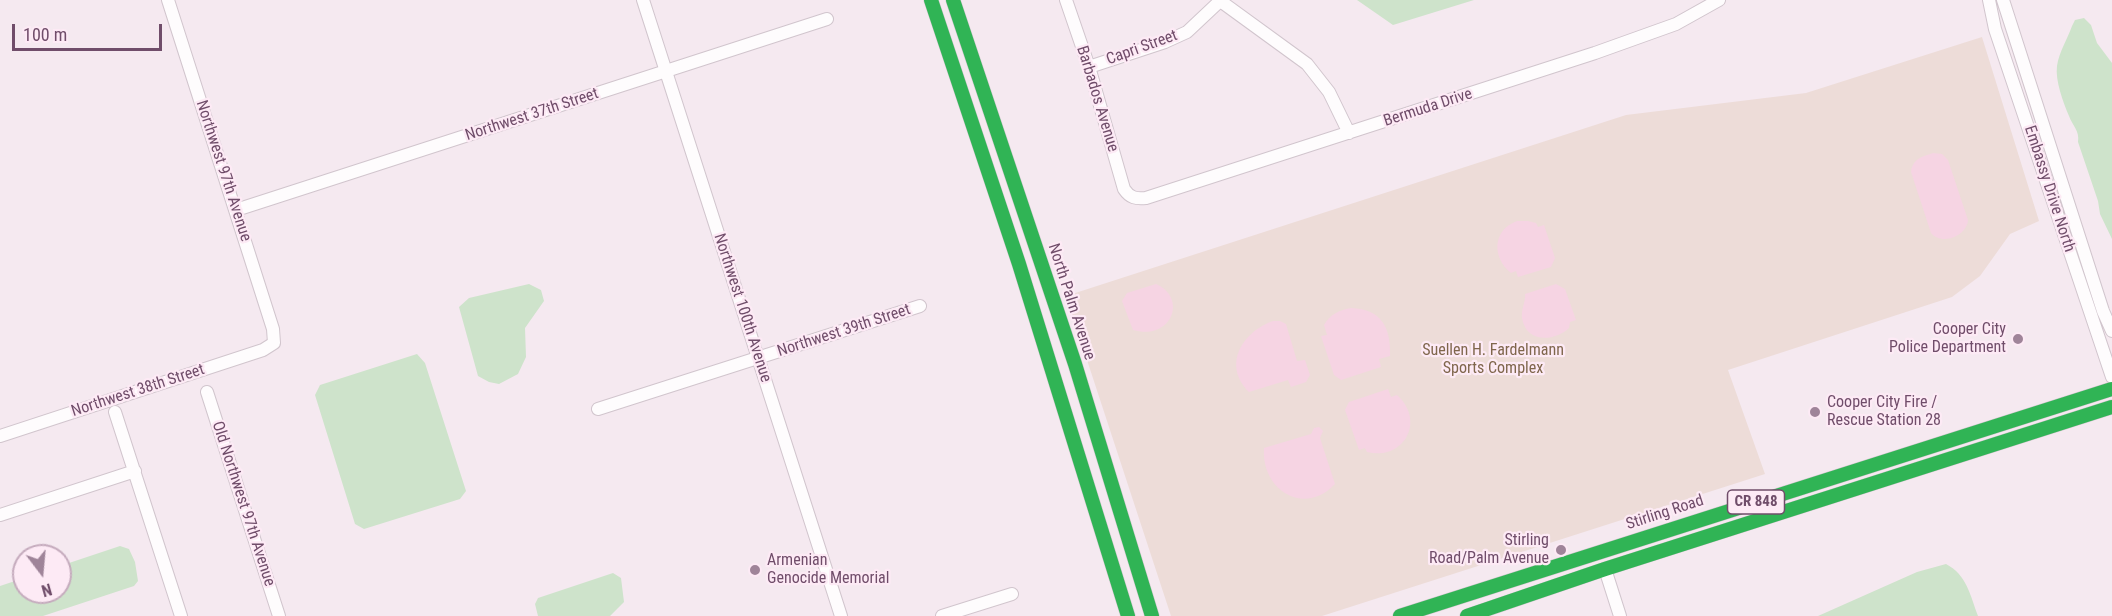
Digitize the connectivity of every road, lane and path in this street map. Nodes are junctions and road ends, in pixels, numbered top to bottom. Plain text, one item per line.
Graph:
1 (168, 0) edge
2 (643, 0) edge
3 (931, 0) edge
4 (953, 0) edge
5 (1066, 0) edge
6 (1220, 0) edge
7 (1719, 0) edge
8 (1989, 0) edge
9 (2004, 0) edge
10 (827, 19) dead end
11 (1089, 67) junction
12 (666, 72) junction
13 (979, 77) junction
14 (959, 83) junction
15 (1349, 133) junction
16 (1132, 197) joint
17 (236, 210) junction
18 (920, 306) dead end
19 (2112, 331) edge
20 (274, 343) joint
21 (758, 358) junction
22 (2112, 377) edge
23 (2112, 389) edge
24 (207, 392) dead end
25 (2112, 407) edge
26 (598, 409) dead end
27 (115, 412) dead end
28 (0, 436) edge
29 (135, 471) junction
30 (0, 515) edge
31 (1605, 569) junction
32 (1012, 594) dead end
33 (181, 616) edge
34 (279, 616) edge
35 (841, 616) edge
36 (942, 616) edge
37 (1128, 616) edge
38 (1152, 616) edge
39 (1400, 616) edge
40 (1467, 616) edge
41 (1620, 616) edge

1 - 17 street, Northwest 97th Avenue
2 - 12 street, Northwest 100th Avenue
3 - 14 main road
4 - 13 main road, North Palm Avenue
5 - 11 street, Barbados Avenue
6 - 11 street, Capri Street
6 - 15 street
7 - 15 street, Bermuda Drive
8 - 22 street, Embassy Drive North
9 - 19 street, Embassy Drive North
10 - 12 street, Northwest 37th Street
11 - 16 street, Barbados Avenue
12 - 17 street, Northwest 37th Street
12 - 21 street, Northwest 100th Avenue
13 - 14 main road
13 - 38 main road, North Palm Avenue
14 - 37 main road
15 - 16 street, Bermuda Drive
17 - 20 street, Northwest 97th Avenue
18 - 21 street, Northwest 39th Street
20 - 28 street, Northwest 38th Street
21 - 26 street, Northwest 39th Street
21 - 35 street, Northwest 100th Avenue
23 - 39 main road, Stirling Road / CR 848
24 - 34 street, Old Northwest 97th Avenue
25 - 31 main road, CR 848
27 - 29 street
29 - 30 street
29 - 33 street
31 - 40 main road, CR 848
31 - 41 street
32 - 36 street

